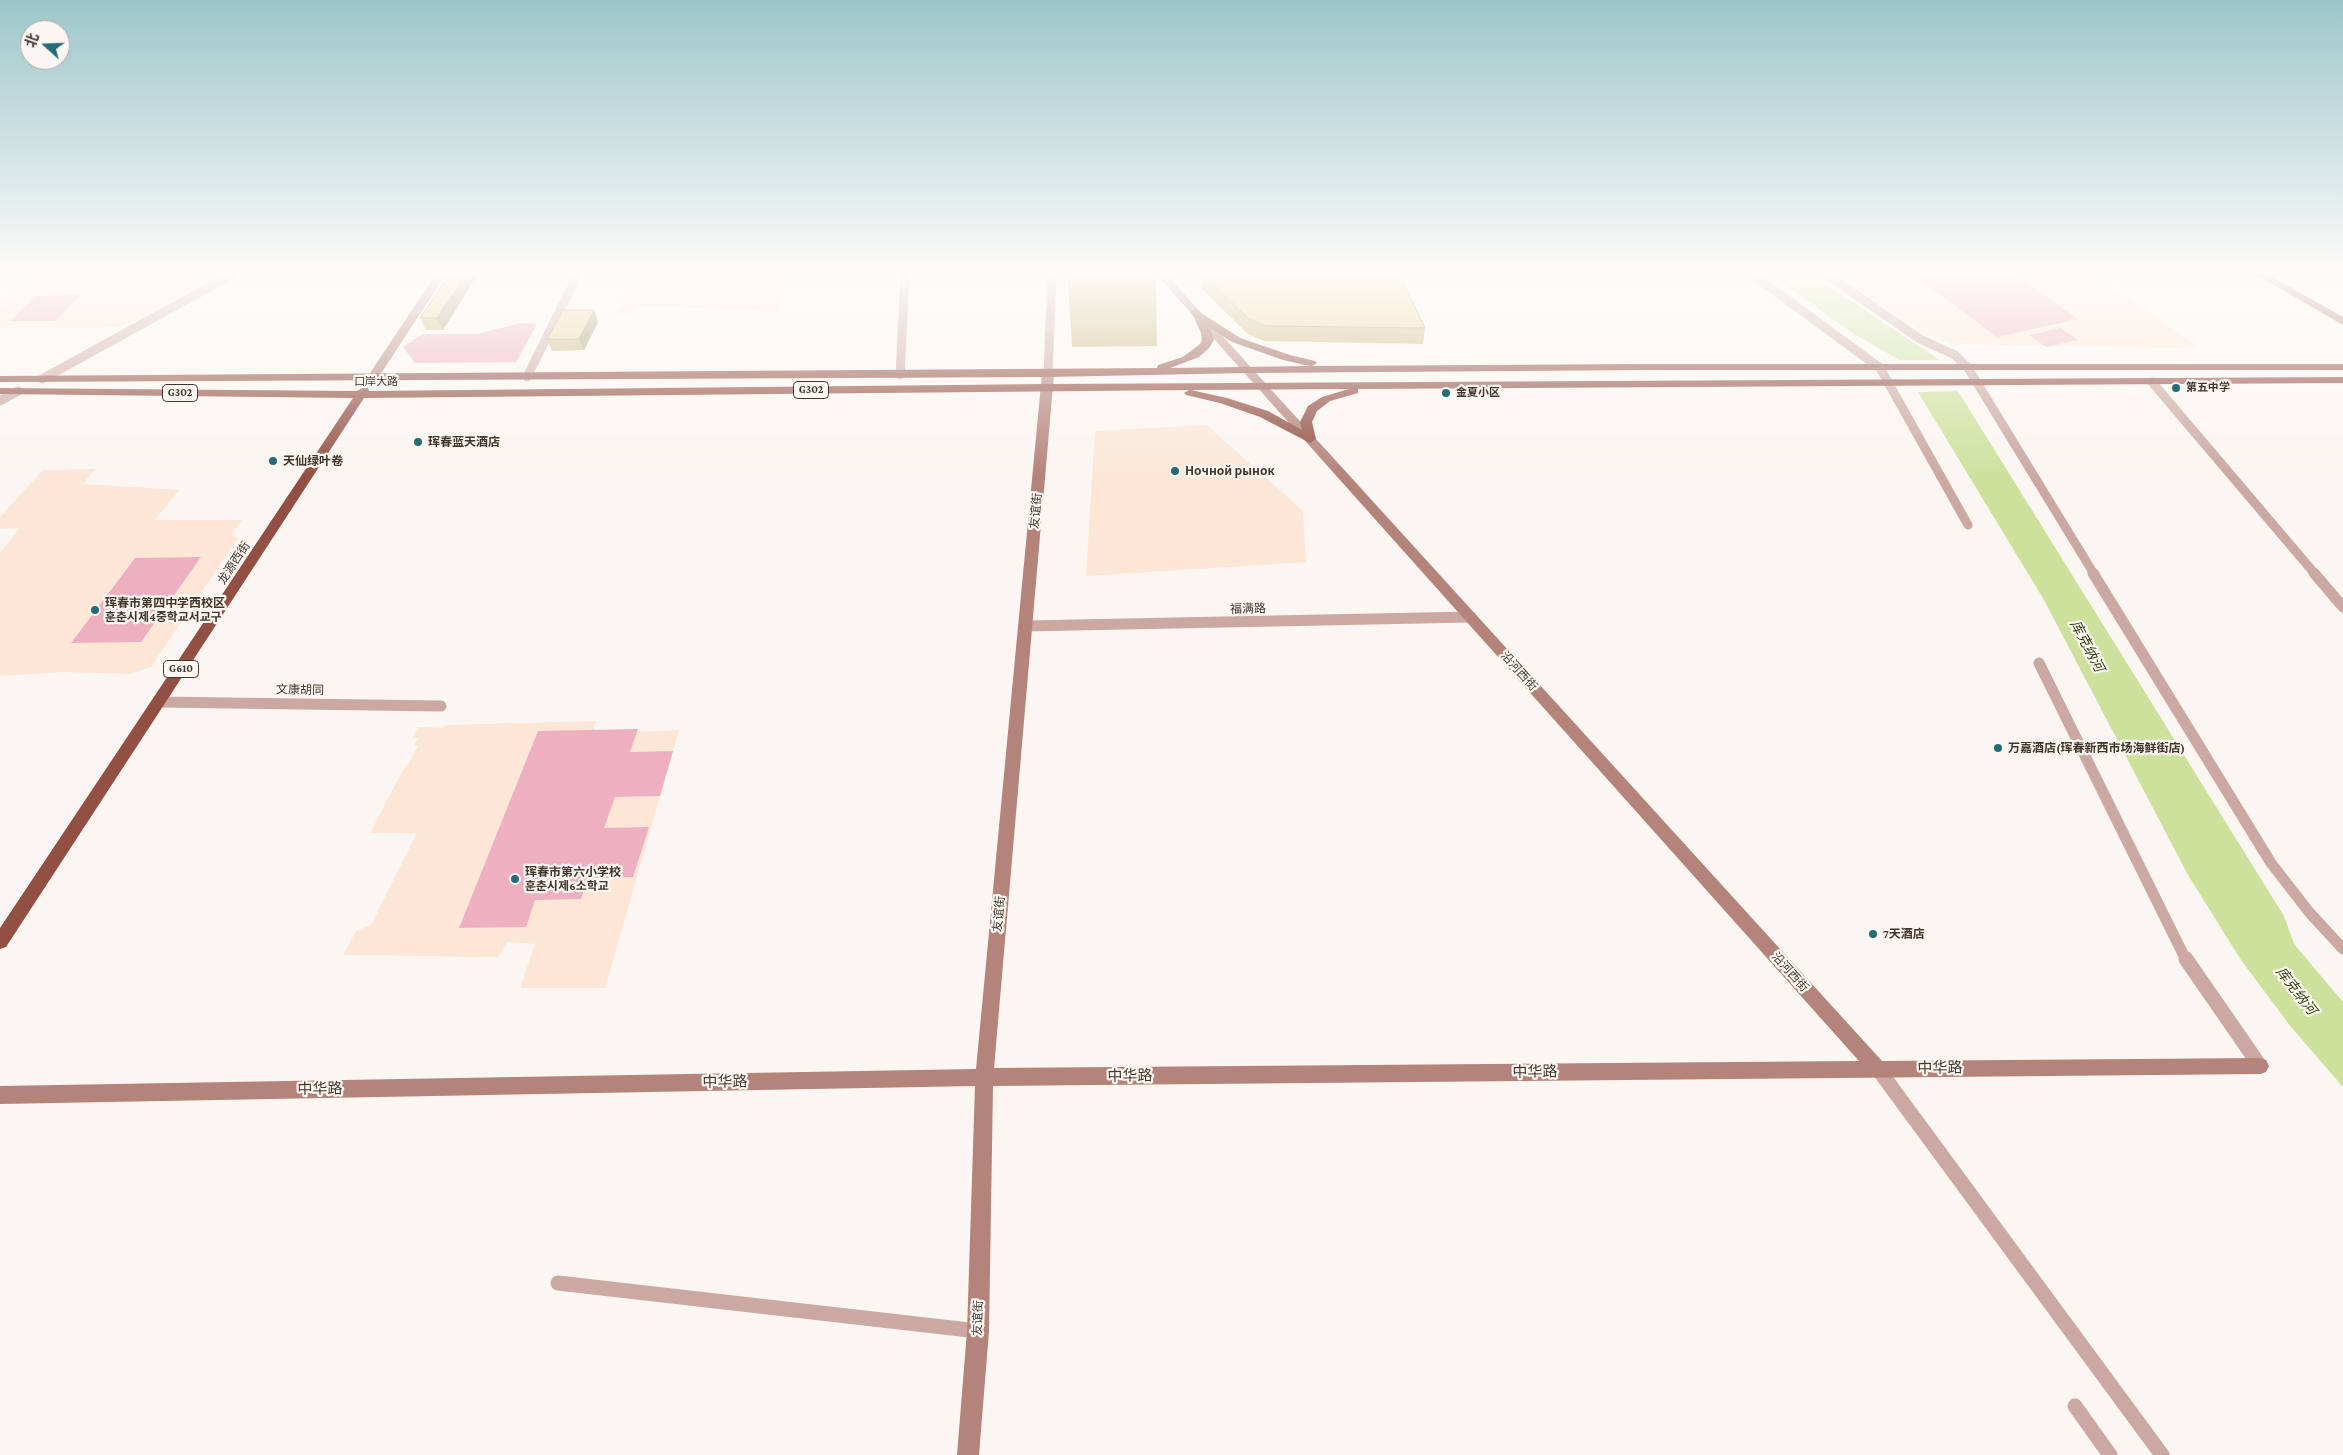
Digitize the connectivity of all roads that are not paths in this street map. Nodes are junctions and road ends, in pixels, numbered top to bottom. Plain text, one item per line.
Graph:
1 (109, 342) edge
2 (396, 342) edge
3 (544, 342) edge
4 (902, 342) edge
5 (1049, 342) edge
6 (1207, 342) edge
7 (1222, 342) edge
8 (1241, 342) edge
9 (1844, 342) edge
10 (1926, 342) edge
11 (2343, 367) edge
12 (1880, 368) junction
13 (1962, 368) junction
14 (1369, 369) junction
15 (1247, 370) junction
16 (1138, 373) junction
17 (900, 374) junction
18 (374, 376) junction
19 (527, 376) junction
20 (0, 379) edge
21 (42, 379) junction
22 (2343, 380) edge
23 (1048, 381) junction
24 (1973, 382) junction
25 (2152, 382) junction
26 (1888, 383) junction
27 (1375, 385) junction
28 (1261, 386) junction
29 (1144, 387) junction
30 (0, 391) edge
31 (18, 391) junction
32 (360, 395) junction
33 (0, 401) edge
34 (1310, 439) junction
35 (1968, 525) dead end
36 (2343, 606) edge
37 (1471, 617) junction
38 (1026, 626) junction
39 (2039, 663) dead end
40 (159, 702) junction
41 (441, 706) dead end
42 (0, 942) edge
43 (2343, 949) edge
44 (2260, 1066) joint
45 (1878, 1069) junction
46 (984, 1077) junction
47 (0, 1095) edge
48 (558, 1283) dead end
49 (978, 1331) junction
50 (2075, 1406) dead end
51 (968, 1455) edge
52 (2110, 1455) edge
53 (2162, 1455) edge

1 - 21 street
2 - 18 street, 龙源西街
3 - 19 street
4 - 17 street
5 - 23 street
6 - 16 highway
7 - 15 street, 沿河西街
8 - 14 highway
9 - 12 street
10 - 13 street
11 - 13 highway, 口岸大路 / G302
12 - 13 highway, 口岸大路 / G302
12 - 14 highway, 口岸大路 / G302
12 - 26 street
13 - 24 street
14 - 15 highway, 口岸大路 / G302
15 - 16 highway, 口岸大路 / G302
15 - 28 street, 沿河西街
16 - 23 highway, 口岸大路 / G302
17 - 19 highway, 口岸大路 / G302
17 - 23 highway, 口岸大路 / G302
18 - 19 highway, 口岸大路 / G302
18 - 21 highway, 口岸大路 / G302
18 - 32 highway, 龙源西街 / G610
20 - 21 highway, 口岸大路 / G302
22 - 25 highway, 口岸大路 / G302
23 - 29 highway, 口岸大路 / G302
23 - 32 highway, 口岸大路 / G302
23 - 38 street, 友谊街
24 - 25 highway, 口岸大路 / G302
24 - 26 highway, 口岸大路 / G302
24 - 43 street
25 - 36 street
26 - 27 highway, 口岸大路 / G302
26 - 35 street
27 - 28 highway, 口岸大路 / G302
27 - 34 highway
28 - 29 highway, 口岸大路 / G302
28 - 34 street, 沿河西街
29 - 34 highway
30 - 31 highway, 口岸大路 / G302
31 - 32 highway, 口岸大路 / G302
31 - 33 street
32 - 40 highway, 龙源西街 / G610
34 - 37 street, 沿河西街
37 - 38 street, 福满路
37 - 45 street, 沿河西街
38 - 46 street, 友谊街
39 - 44 street
40 - 41 street, 文康胡同
40 - 42 highway, 龙源西街 / G610
44 - 45 street, 中华路
45 - 46 street, 中华路
45 - 53 street
46 - 47 street, 中华路
46 - 49 street, 友谊街
48 - 49 street
49 - 51 street, 友谊街
50 - 52 street

